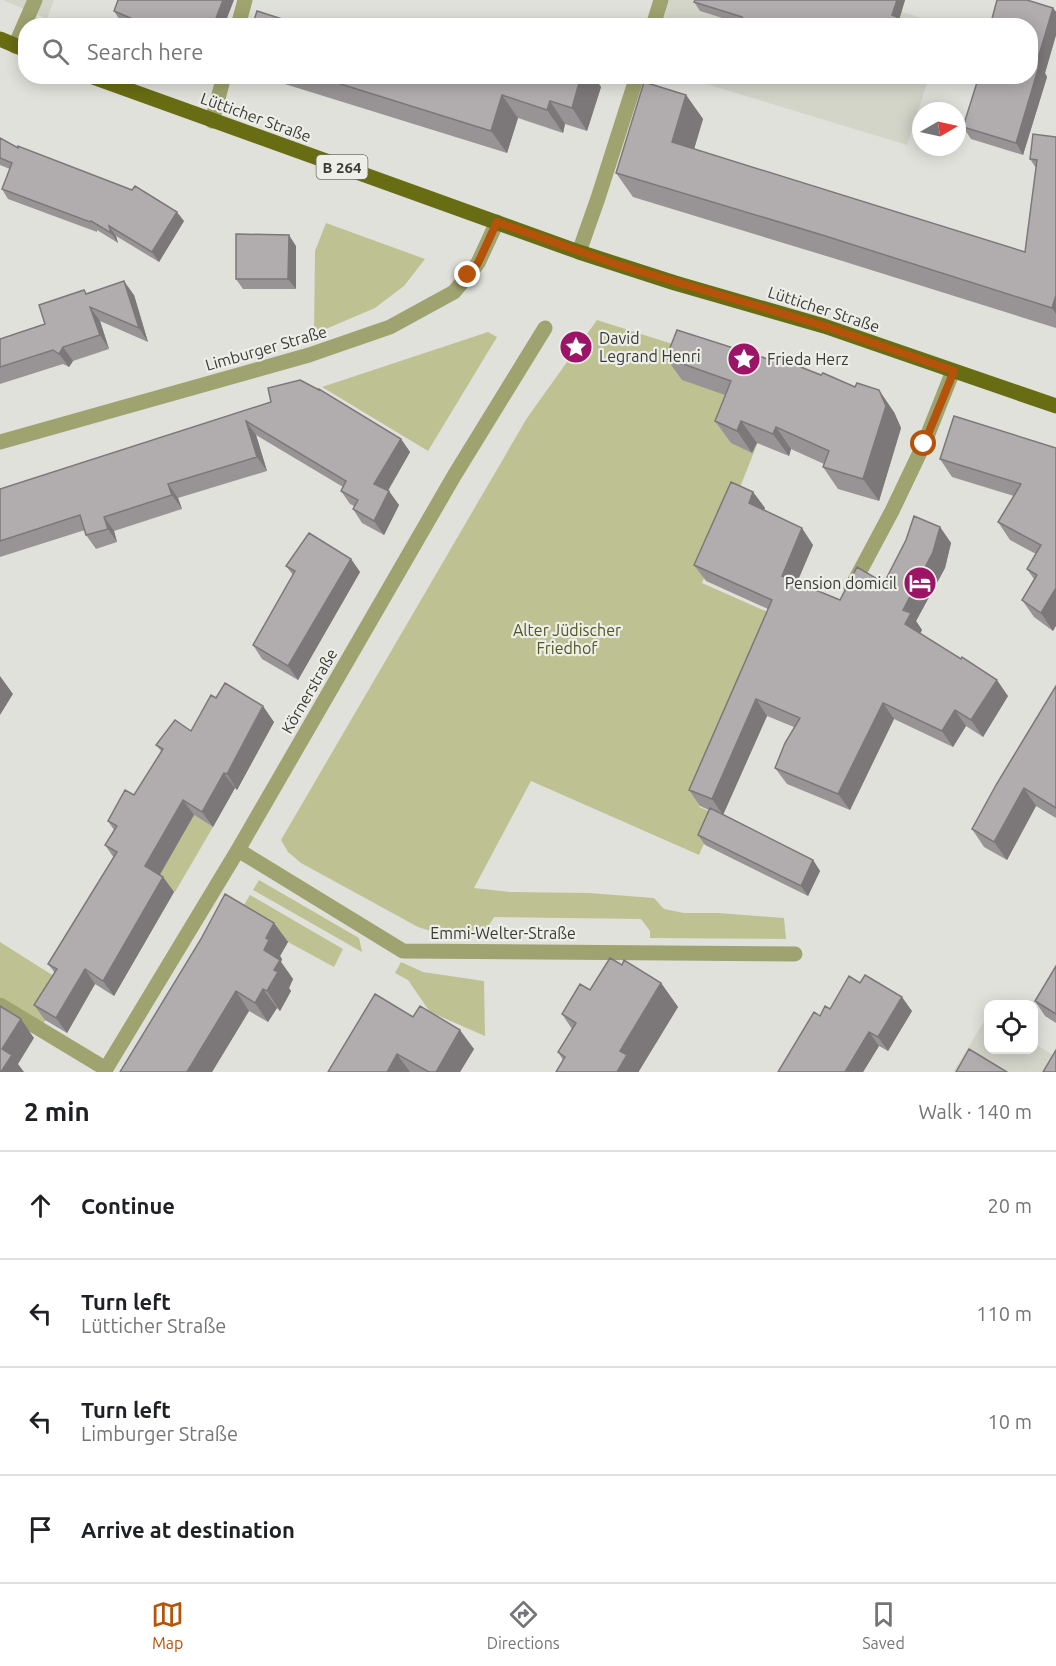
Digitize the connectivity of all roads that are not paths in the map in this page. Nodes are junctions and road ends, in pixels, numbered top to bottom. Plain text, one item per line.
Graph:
1 (35, 0) edge
2 (245, 0) edge
3 (661, 0) edge
4 (29, 18) edge
5 (240, 18) edge
6 (655, 18) edge
7 (0, 39) edge
8 (18, 47) edge
9 (112, 84) edge
10 (222, 84) edge
11 (634, 84) edge
12 (212, 121) junction
13 (497, 222) junction
14 (579, 252) junction
15 (545, 328) dead end
16 (954, 371) junction
17 (1056, 406) edge
18 (0, 442) edge
19 (846, 597) edge
20 (238, 850) junction
21 (795, 954) dead end
22 (0, 1005) edge
23 (105, 1071) edge

1 - 4 street
2 - 5 street
3 - 6 street
7 - 8 main road
9 - 12 main road, Lütticher Straße / B 264
10 - 12 street
11 - 14 street
12 - 13 main road, Lütticher Straße / B 264
13 - 14 main road, Lütticher Straße / B 264
13 - 18 street, Limburger Straße
14 - 16 main road, Lütticher Straße / B 264
15 - 20 street, Körnerstraße
16 - 17 main road, Lütticher Straße / B 264
16 - 19 street
20 - 21 street, Emmi-Welter-Straße
20 - 23 street, Körnerstraße
22 - 23 street

